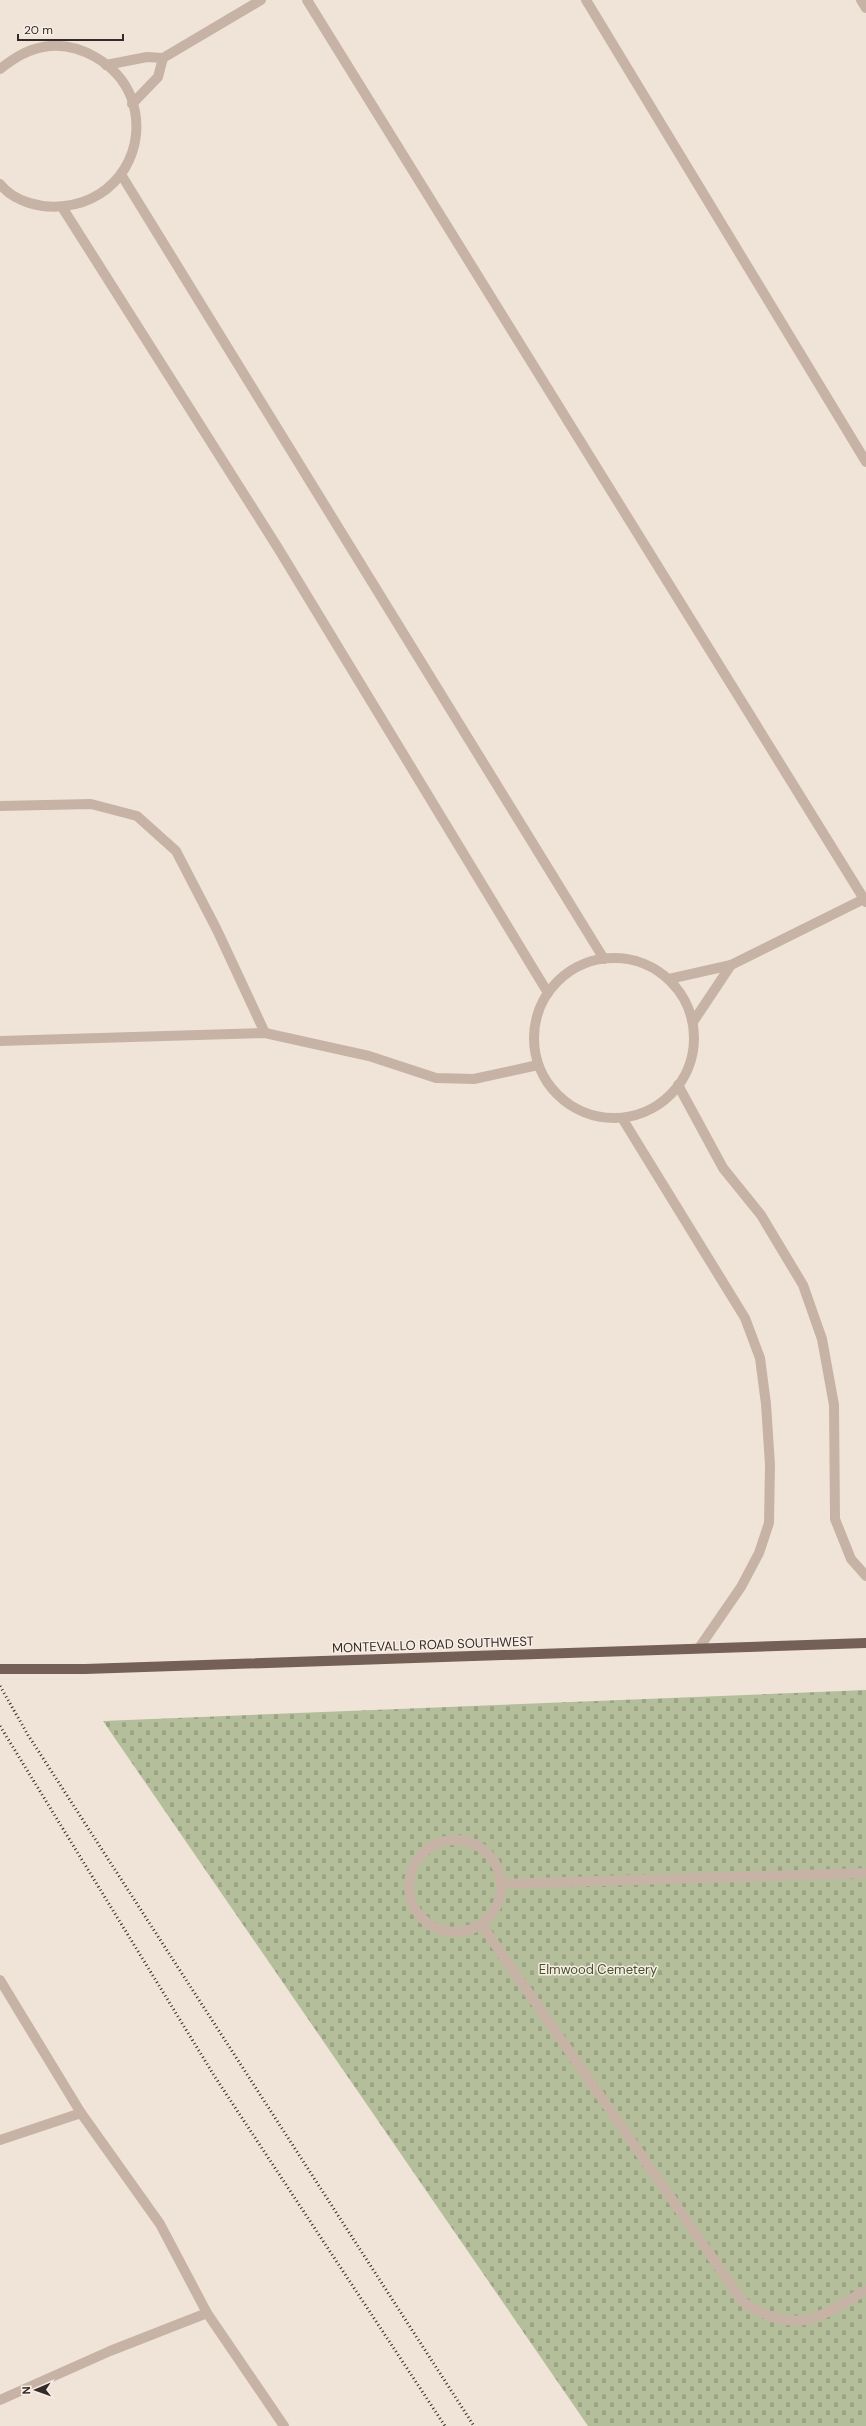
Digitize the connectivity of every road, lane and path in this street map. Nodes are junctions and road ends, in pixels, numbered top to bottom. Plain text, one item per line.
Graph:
1 (261, 0) edge
2 (307, 0) edge
3 (586, 0) edge
4 (861, 0) edge
5 (866, 8) edge
6 (163, 58) junction
7 (106, 65) junction
8 (0, 69) edge
9 (132, 104) junction
10 (122, 176) junction
11 (0, 184) edge
12 (62, 207) junction
13 (866, 462) edge
14 (0, 806) edge
15 (865, 899) edge
16 (604, 959) junction
17 (731, 965) junction
18 (669, 979) junction
19 (548, 993) junction
20 (693, 1022) junction
21 (264, 1034) junction
22 (0, 1041) edge
23 (538, 1065) junction
24 (678, 1085) junction
25 (622, 1118) junction
26 (866, 1576) edge
27 (866, 1642) edge
28 (699, 1648) junction
29 (0, 1669) edge
30 (866, 1873) edge
31 (501, 1884) junction
32 (480, 1924) junction
33 (0, 1980) edge
34 (81, 2113) junction
35 (0, 2140) edge
36 (866, 2290) edge
37 (207, 2313) junction
38 (0, 2400) edge
39 (284, 2426) edge

1 - 6 street
2 - 15 street
3 - 13 street
4 - 5 street
6 - 7 street
6 - 9 street
7 - 8 street
7 - 9 street
9 - 10 street
10 - 12 street
10 - 16 street
11 - 12 street
12 - 19 street
14 - 21 street
15 - 17 street
16 - 18 street
16 - 19 street
17 - 18 street
17 - 20 street
18 - 20 street
19 - 23 street
20 - 24 street
21 - 22 street
21 - 23 street
23 - 25 street
24 - 25 street
24 - 26 street
25 - 28 street
27 - 28 main road, MONTEVALLO ROAD SOUTHWEST
28 - 29 main road, MONTEVALLO ROAD SOUTHWEST
30 - 31 street
31 - 32 street
31 - 32 street
32 - 36 street
33 - 34 street
34 - 35 street
34 - 37 street
37 - 38 street
37 - 39 street

